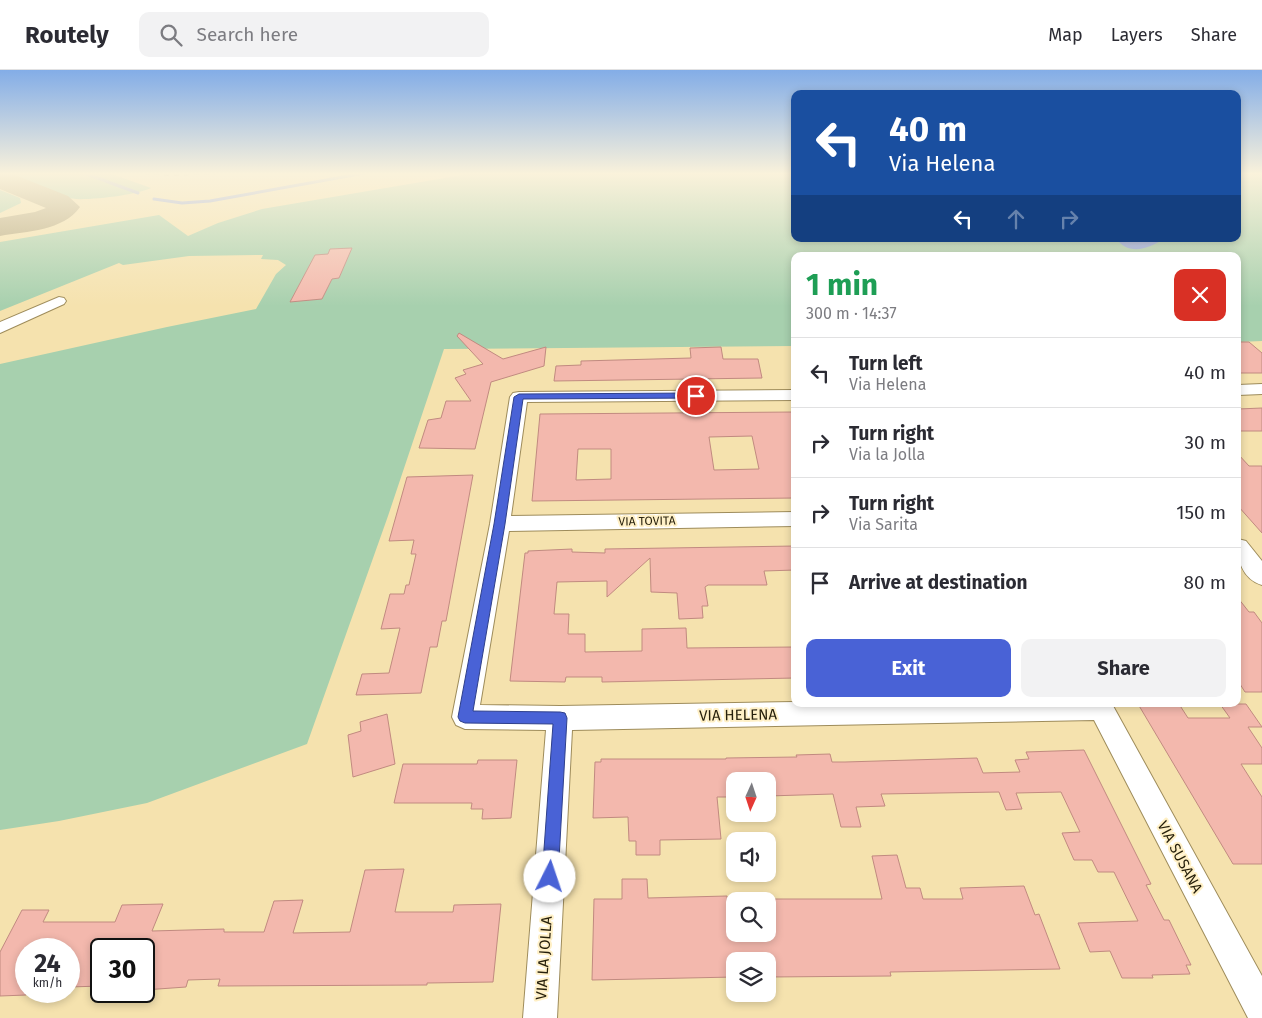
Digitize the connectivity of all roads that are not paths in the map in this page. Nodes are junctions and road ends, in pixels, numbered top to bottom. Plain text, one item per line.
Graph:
1 (59, 300) dead end
2 (0, 328) edge
3 (1262, 389) edge
4 (1241, 390) edge
5 (791, 395) edge
6 (791, 518) edge
7 (500, 524) junction
8 (1241, 551) edge
9 (1262, 577) edge
10 (1055, 707) edge
11 (1101, 707) edge
12 (560, 718) junction
13 (1262, 1010) edge
14 (540, 1018) edge

1 - 2 street
3 - 4 street
5 - 7 street
6 - 7 street, VIA TOVITA
7 - 12 street, VIA HELENA
8 - 9 street
10 - 12 street, VIA HELENA
11 - 13 street, VIA SUSANA
12 - 14 street, VIA LA JOLLA

